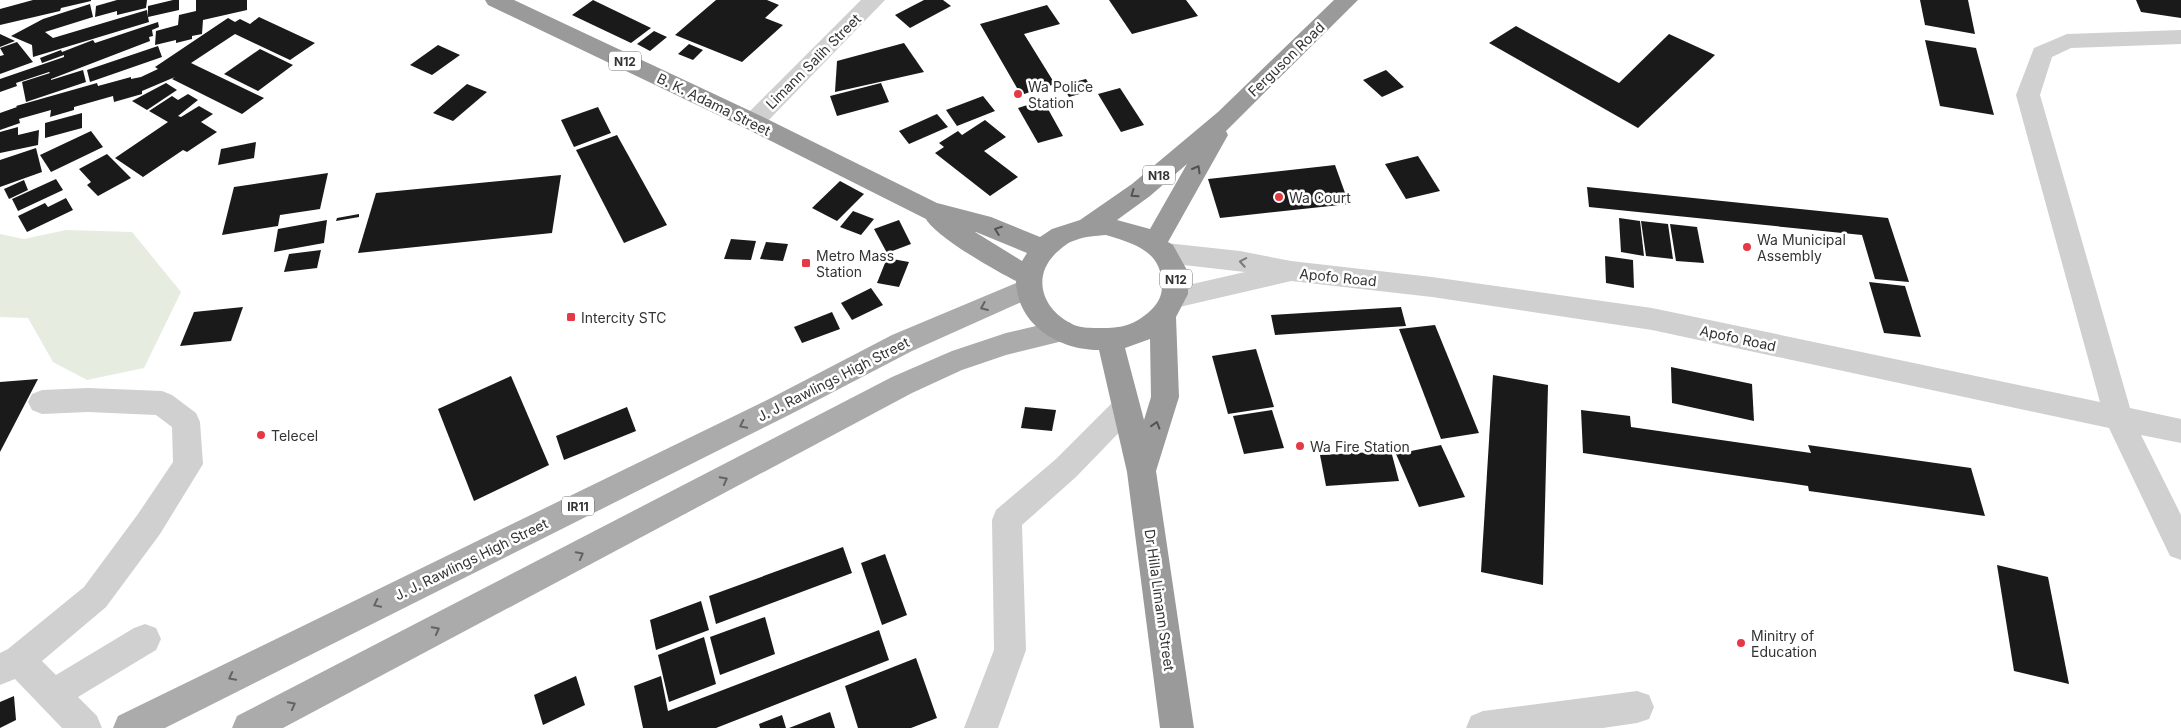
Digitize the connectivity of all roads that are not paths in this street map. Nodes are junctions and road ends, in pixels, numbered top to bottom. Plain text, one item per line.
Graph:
1 (496, 0) edge
2 (874, 0) edge
3 (1347, 0) edge
4 (2181, 37) edge
5 (1226, 118) junction
6 (753, 122) junction
7 (930, 211) junction
8 (1088, 227) junction
9 (1160, 247) junction
10 (1043, 249) junction
11 (1291, 271) junction
12 (1029, 282) junction
13 (1169, 308) junction
14 (1061, 331) junction
15 (1110, 341) junction
16 (42, 402) dead end
17 (1126, 407) junction
18 (2118, 417) junction
19 (2181, 431) edge
20 (1142, 472) junction
21 (2181, 546) edge
22 (145, 639) dead end
23 (10, 664) edge
24 (52, 694) junction
25 (1637, 707) dead end
26 (85, 728) edge
27 (130, 728) edge
28 (249, 728) edge
29 (981, 728) edge
30 (1177, 728) edge
31 (1483, 728) edge

1 - 6 highway, B. K. Adama Street / N12
2 - 6 street, Limann Salih Street
3 - 5 highway, Ferguson Road / N18
4 - 18 street
5 -> 8 highway, Ferguson Road / N18
9 -> 5 highway, Ferguson Road / N18
6 - 7 highway, B. K. Adama Street / N12
10 -> 7 highway, B. K. Adama Street / N12
7 - 12 highway, B. K. Adama Street / N12
8 - 9 highway
8 - 10 highway
11 -> 9 street, Apofo Road
9 - 13 highway, N12
10 - 12 highway
11 - 13 street, Apofo Road
11 - 18 street, Apofo Road
12 - 14 highway
12 -> 27 main road, J. J. Rawlings High Street / IR11
13 - 15 highway
20 -> 13 highway, N12
14 - 15 highway
28 -> 14 main road
15 - 17 highway, N12
16 - 23 street
17 - 20 highway, N12
17 - 29 street
18 - 19 street, Apofo Road
18 - 21 street
20 - 30 highway, Dr Hilla Limann Street / N12
22 - 24 street
23 - 24 street
24 - 26 street
25 - 31 street

